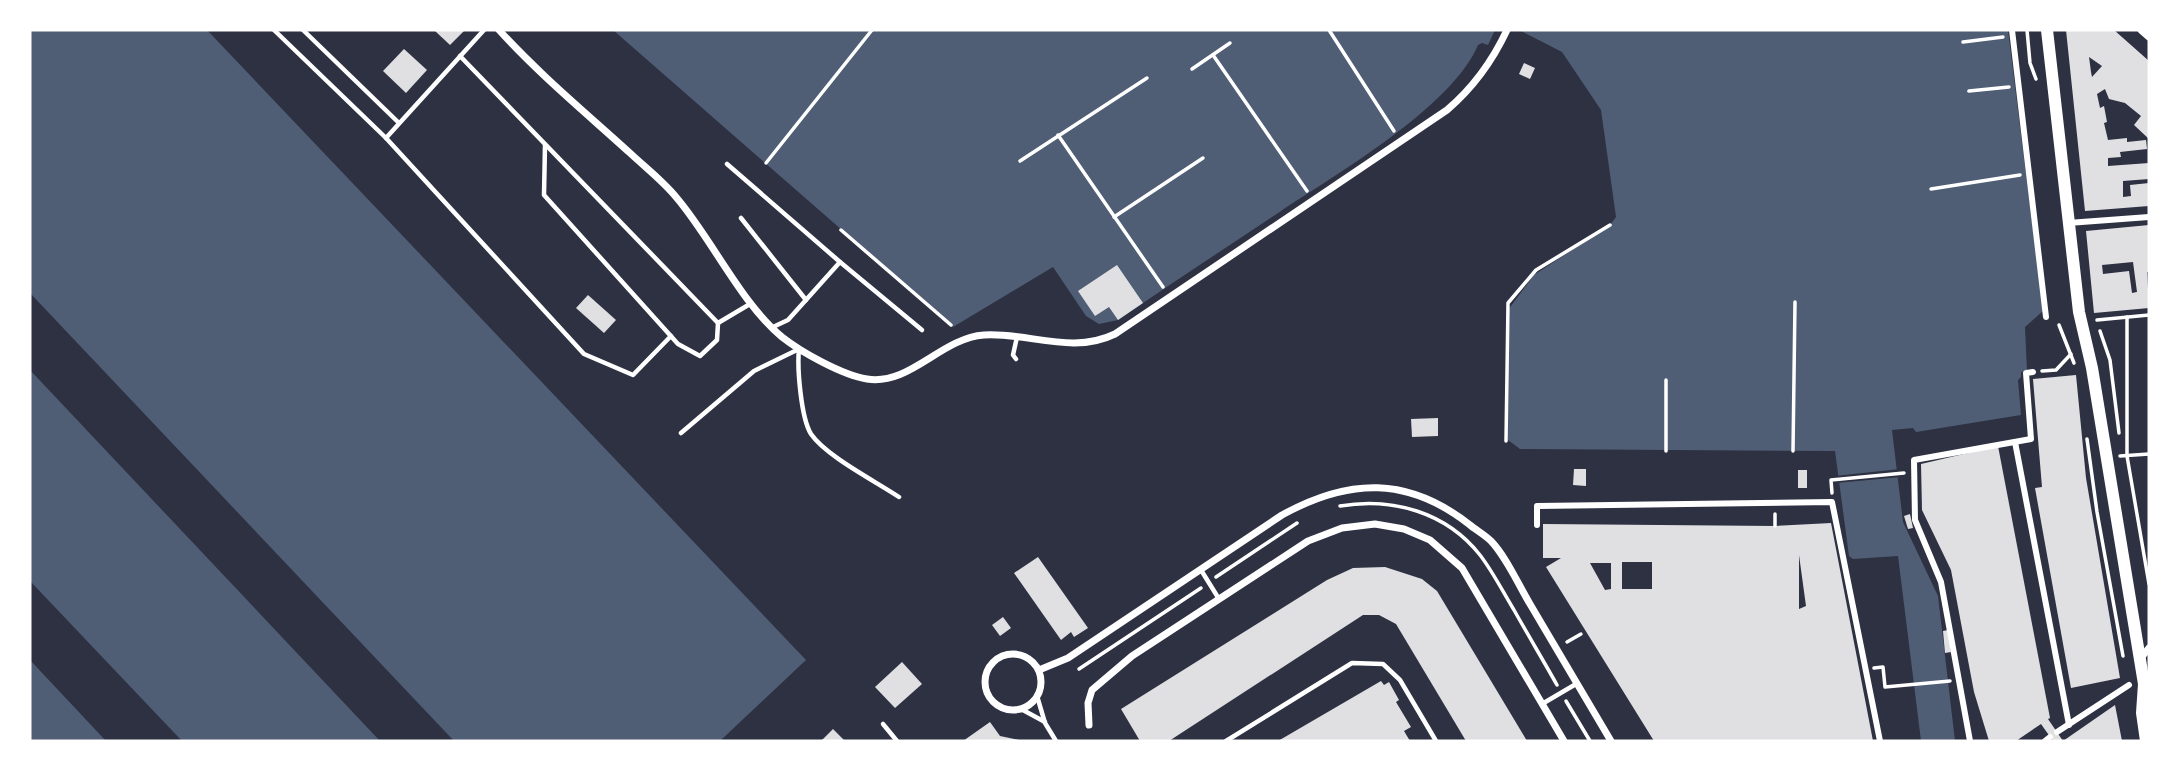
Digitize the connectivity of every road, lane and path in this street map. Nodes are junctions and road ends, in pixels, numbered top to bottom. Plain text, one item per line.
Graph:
1 (274, 30) edge
2 (303, 30) edge
3 (484, 30) edge
4 (499, 30) edge
5 (872, 30) edge
6 (1329, 30) edge
7 (1507, 30) edge
8 (2026, 30) edge
9 (2047, 30) edge
10 (2141, 30) edge
11 (2010, 33) edge
12 (2149, 37) edge
13 (1963, 42) dead end
14 (1230, 43) dead end
15 (1213, 55) junction
16 (460, 56) junction
17 (1192, 69) dead end
18 (1147, 78) dead end
19 (2037, 81) dead end
20 (2015, 87) dead end
21 (1969, 91) dead end
22 (399, 123) junction
23 (1395, 133) dead end
24 (1058, 135) junction
25 (386, 138) junction
26 (545, 144) junction
27 (1203, 158) dead end
28 (1020, 161) dead end
29 (766, 163) dead end
30 (727, 164) dead end
31 (2026, 174) dead end
32 (1931, 189) dead end
33 (1308, 193) dead end
34 (1114, 217) junction
35 (2149, 217) edge
36 (741, 218) dead end
37 (2068, 223) junction
38 (1610, 225) dead end
39 (841, 230) dead end
40 (840, 262) junction
41 (1164, 289) dead end
42 (806, 300) junction
43 (1795, 302) dead end
44 (751, 303) junction
45 (2149, 315) edge
46 (2046, 317) dead end
47 (2127, 317) junction
48 (718, 323) junction
49 (951, 325) dead end
50 (2059, 325) dead end
51 (772, 327) junction
52 (922, 330) dead end
53 (671, 337) junction
54 (1017, 337) junction
55 (799, 349) junction
56 (1016, 359) dead end
57 (2033, 372) joint
58 (1666, 380) dead end
59 (681, 433) dead end
60 (2120, 440) dead end
61 (1506, 441) dead end
62 (2015, 442) junction
63 (2121, 448) dead end
64 (1666, 451) dead end
65 (1793, 451) dead end
66 (2149, 454) edge
67 (2127, 456) junction
68 (1904, 473) dead end
69 (1831, 486) dead end
70 (899, 497) dead end
71 (1336, 507) dead end
72 (2097, 512) dead end
73 (1297, 523) dead end
74 (1537, 524) dead end
75 (1488, 554) dead end
76 (1482, 558) junction
77 (1200, 569) junction
78 (1209, 583) junction
79 (2149, 584) edge
80 (1219, 598) junction
81 (1581, 634) dead end
82 (1564, 636) dead end
83 (2149, 648) edge
84 (2139, 660) junction
85 (1079, 669) dead end
86 (1039, 670) junction
87 (1883, 670) dead end
88 (1554, 680) dead end
89 (1952, 681) dead end
90 (1576, 684) junction
91 (2129, 685) joint
92 (2147, 688) edge
93 (1037, 696) junction
94 (1542, 705) junction
95 (1569, 706) dead end
96 (1021, 709) junction
97 (1045, 723) junction
98 (883, 724) dead end
99 (2069, 724) junction
100 (1089, 725) dead end
101 (2057, 733) dead end
102 (897, 741) edge
103 (1056, 741) edge
104 (1226, 741) edge
105 (1436, 741) edge
106 (1563, 741) edge
107 (1590, 741) edge
108 (1611, 741) edge
109 (1880, 741) edge
110 (1970, 741) edge
111 (2146, 741) edge

1 - 25 lane
2 - 22 lane
3 - 16 lane
4 - 44 street
5 - 29 path
6 - 23 path
7 - 54 street
8 - 19 path
9 - 37 main road
10 - 12 street
11 - 13 path
11 - 46 street
14 - 15 path
15 - 17 path
15 - 33 path
16 - 22 lane
16 - 26 lane
18 - 24 path
20 - 21 path
22 - 25 lane
24 - 28 path
24 - 34 path
25 - 53 lane
26 - 48 lane
26 - 53 lane
27 - 34 path
30 - 40 lane
31 - 32 path
34 - 41 path
35 - 37 street
36 - 42 lane
37 - 84 main road
38 - 61 path
39 - 49 path
40 - 42 lane
40 - 52 lane
42 - 51 lane
43 - 65 path
44 - 48 lane
44 - 51 street
45 - 47 path
47 - 60 path
47 - 67 path
48 - 53 lane
50 - 57 path
51 - 55 street
54 - 55 street
54 - 56 lane
55 - 59 lane
55 - 70 lane
57 - 62 street
58 - 64 path
62 - 99 street
62 - 110 street
63 - 67 path
66 - 67 path
67 - 79 path
68 - 69 path
71 - 76 path
72 - 91 path
73 - 78 path
74 - 109 street
75 - 76 path
76 - 88 path
77 - 78 lane
77 - 86 street
77 - 90 street
78 - 80 lane
78 - 85 path
80 - 94 street
80 - 100 street
81 - 82 path
83 - 84 street
84 - 92 main road
86 - 93 street
86 - 96 street
87 - 89 path
90 - 94 lane
90 - 108 street
91 - 99 street
92 - 111 main road
93 - 96 street
93 - 97 lane
94 - 106 street
95 - 107 path
96 - 97 lane
97 - 103 lane
98 - 102 lane
99 - 101 street
104 - 105 lane

